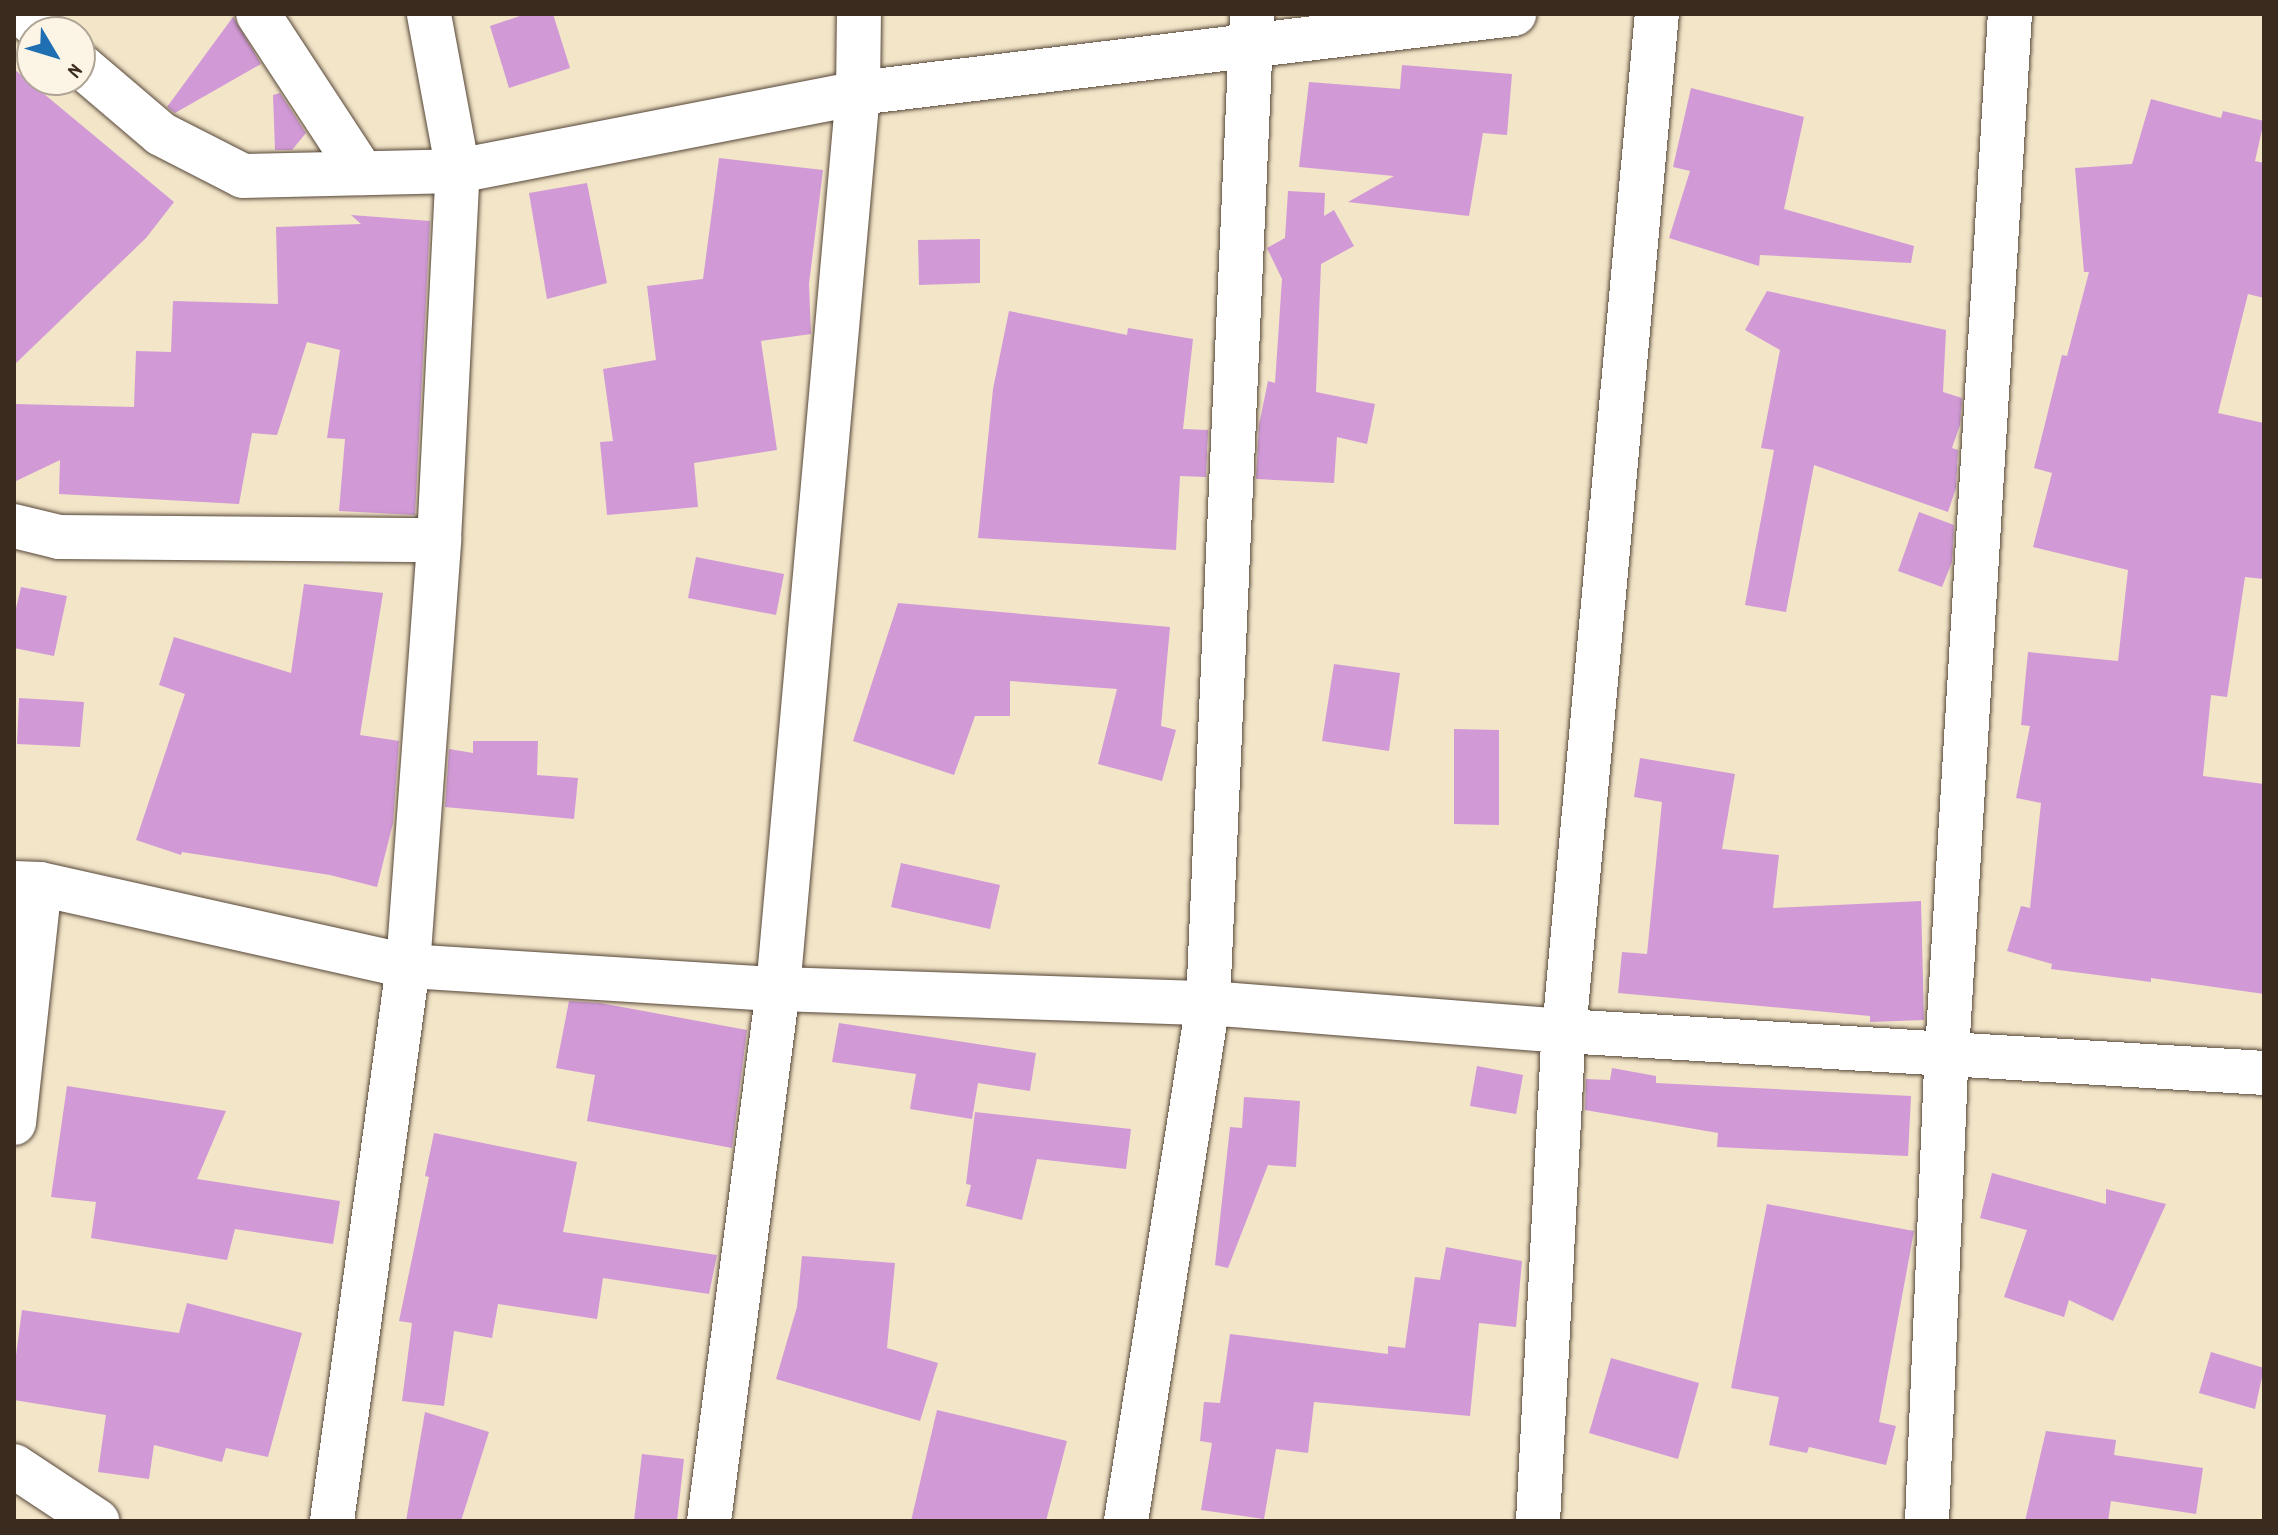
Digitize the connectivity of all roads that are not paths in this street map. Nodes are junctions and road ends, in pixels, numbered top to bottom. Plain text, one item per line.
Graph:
1 (258, 14) edge
2 (429, 14) edge
3 (859, 14) edge
4 (1514, 14) edge
5 (1657, 14) edge
6 (2010, 14) edge
7 (1252, 29) edge
8 (96, 79) edge
9 (858, 93) junction
10 (458, 171) junction
11 (362, 173) junction
12 (14, 526) edge
13 (439, 540) junction
14 (27, 884) edge
15 (408, 966) junction
16 (778, 989) junction
17 (1208, 1003) junction
18 (1564, 1031) junction
19 (1947, 1052) junction
20 (2264, 1073) edge
21 (14, 1123) edge
22 (14, 1466) edge
23 (97, 1521) edge
24 (332, 1521) edge
25 (709, 1521) edge
26 (1126, 1521) edge
27 (1538, 1521) edge
28 (1927, 1521) edge

1 - 11 street
2 - 10 street
3 - 9 street
4 - 7 street
5 - 18 street
6 - 19 street
7 - 9 street
7 - 17 street
8 - 11 street
9 - 10 street
9 - 16 street
10 - 11 street
10 - 13 street
12 - 13 street
13 - 15 street
14 - 15 street
14 - 21 street
15 - 16 street
15 - 24 street
16 - 17 street
16 - 25 street
17 - 18 street
17 - 26 street
18 - 19 street
18 - 27 street
19 - 20 street
19 - 28 street
22 - 23 street

